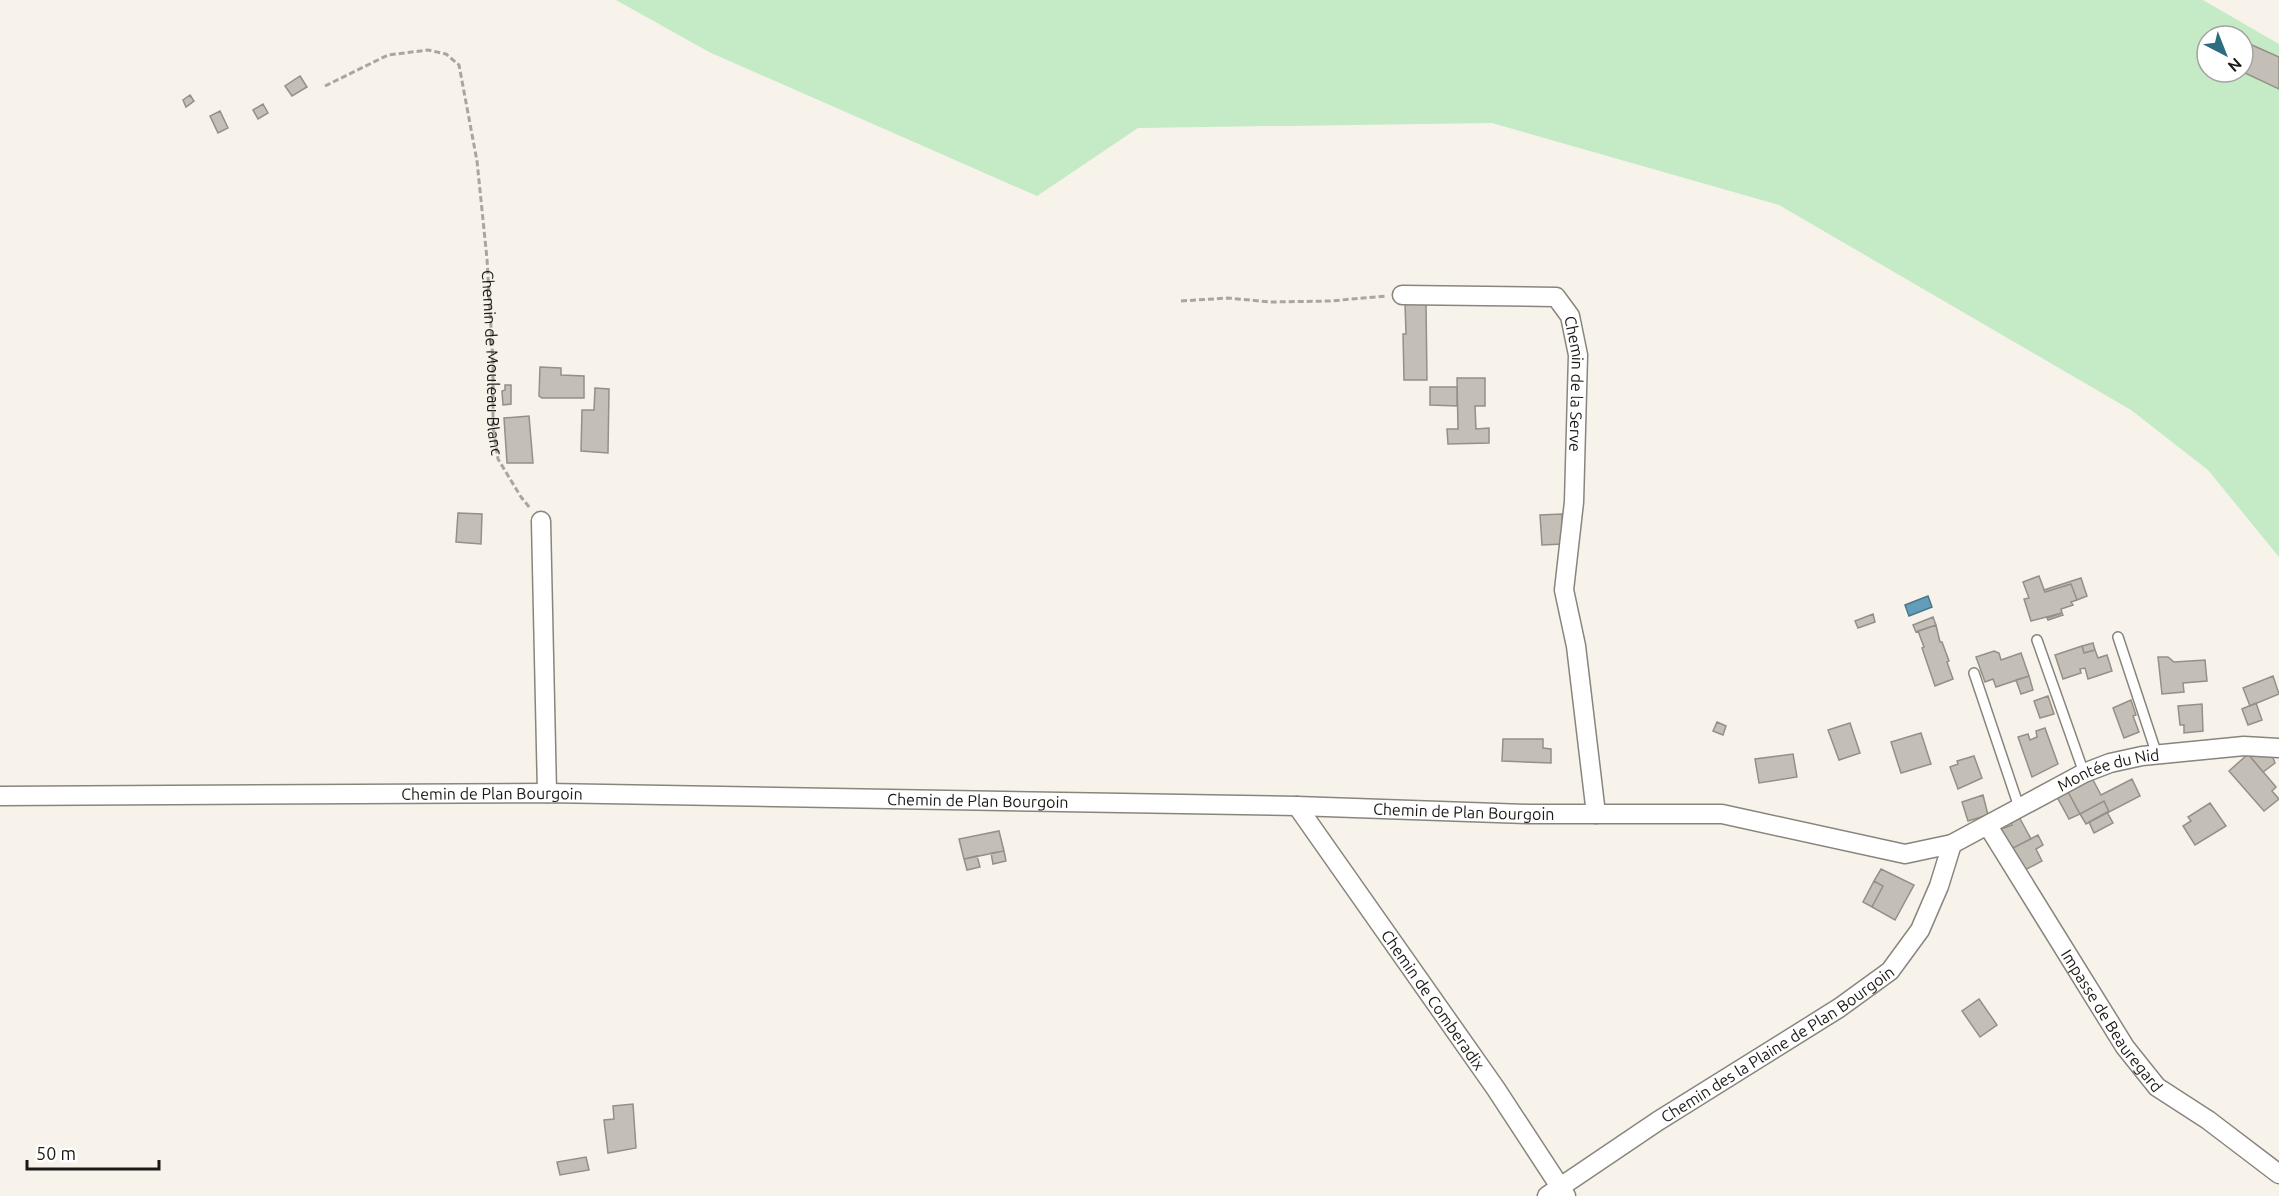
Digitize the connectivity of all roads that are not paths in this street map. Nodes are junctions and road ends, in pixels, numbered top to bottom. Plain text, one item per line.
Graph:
1 (1402, 295) road end
2 (541, 521) road end
3 (2118, 637) dead end
4 (2037, 640) dead end
5 (1974, 673) dead end
6 (2279, 747) edge
7 (2157, 755) junction
8 (2084, 773) junction
9 (547, 793) junction
10 (0, 796) edge
11 (1297, 806) junction
12 (2019, 807) junction
13 (1596, 814) junction
14 (1988, 826) junction
15 (1952, 844) junction
16 (2279, 1174) edge
17 (1558, 1193) edge

1 - 13 street, Chemin de la Serve
2 - 9 street
3 - 7 lane
4 - 8 lane
5 - 12 lane
6 - 7 street, Montée du Nid
7 - 8 street, Montée du Nid
8 - 12 street, Montée du Nid
9 - 10 street, Chemin de Plan Bourgoin
9 - 11 street, Chemin de Plan Bourgoin
11 - 13 street, Chemin de Plan Bourgoin
11 - 17 street, Chemin de Comberadix
12 - 14 street, Montée du Nid
13 - 15 street, Chemin de Plan Bourgoin
14 - 15 street, Montée du Nid
14 - 16 street, Impasse de Beauregard
15 - 17 street, Chemin des la Plaine de Plan Bourgoin

